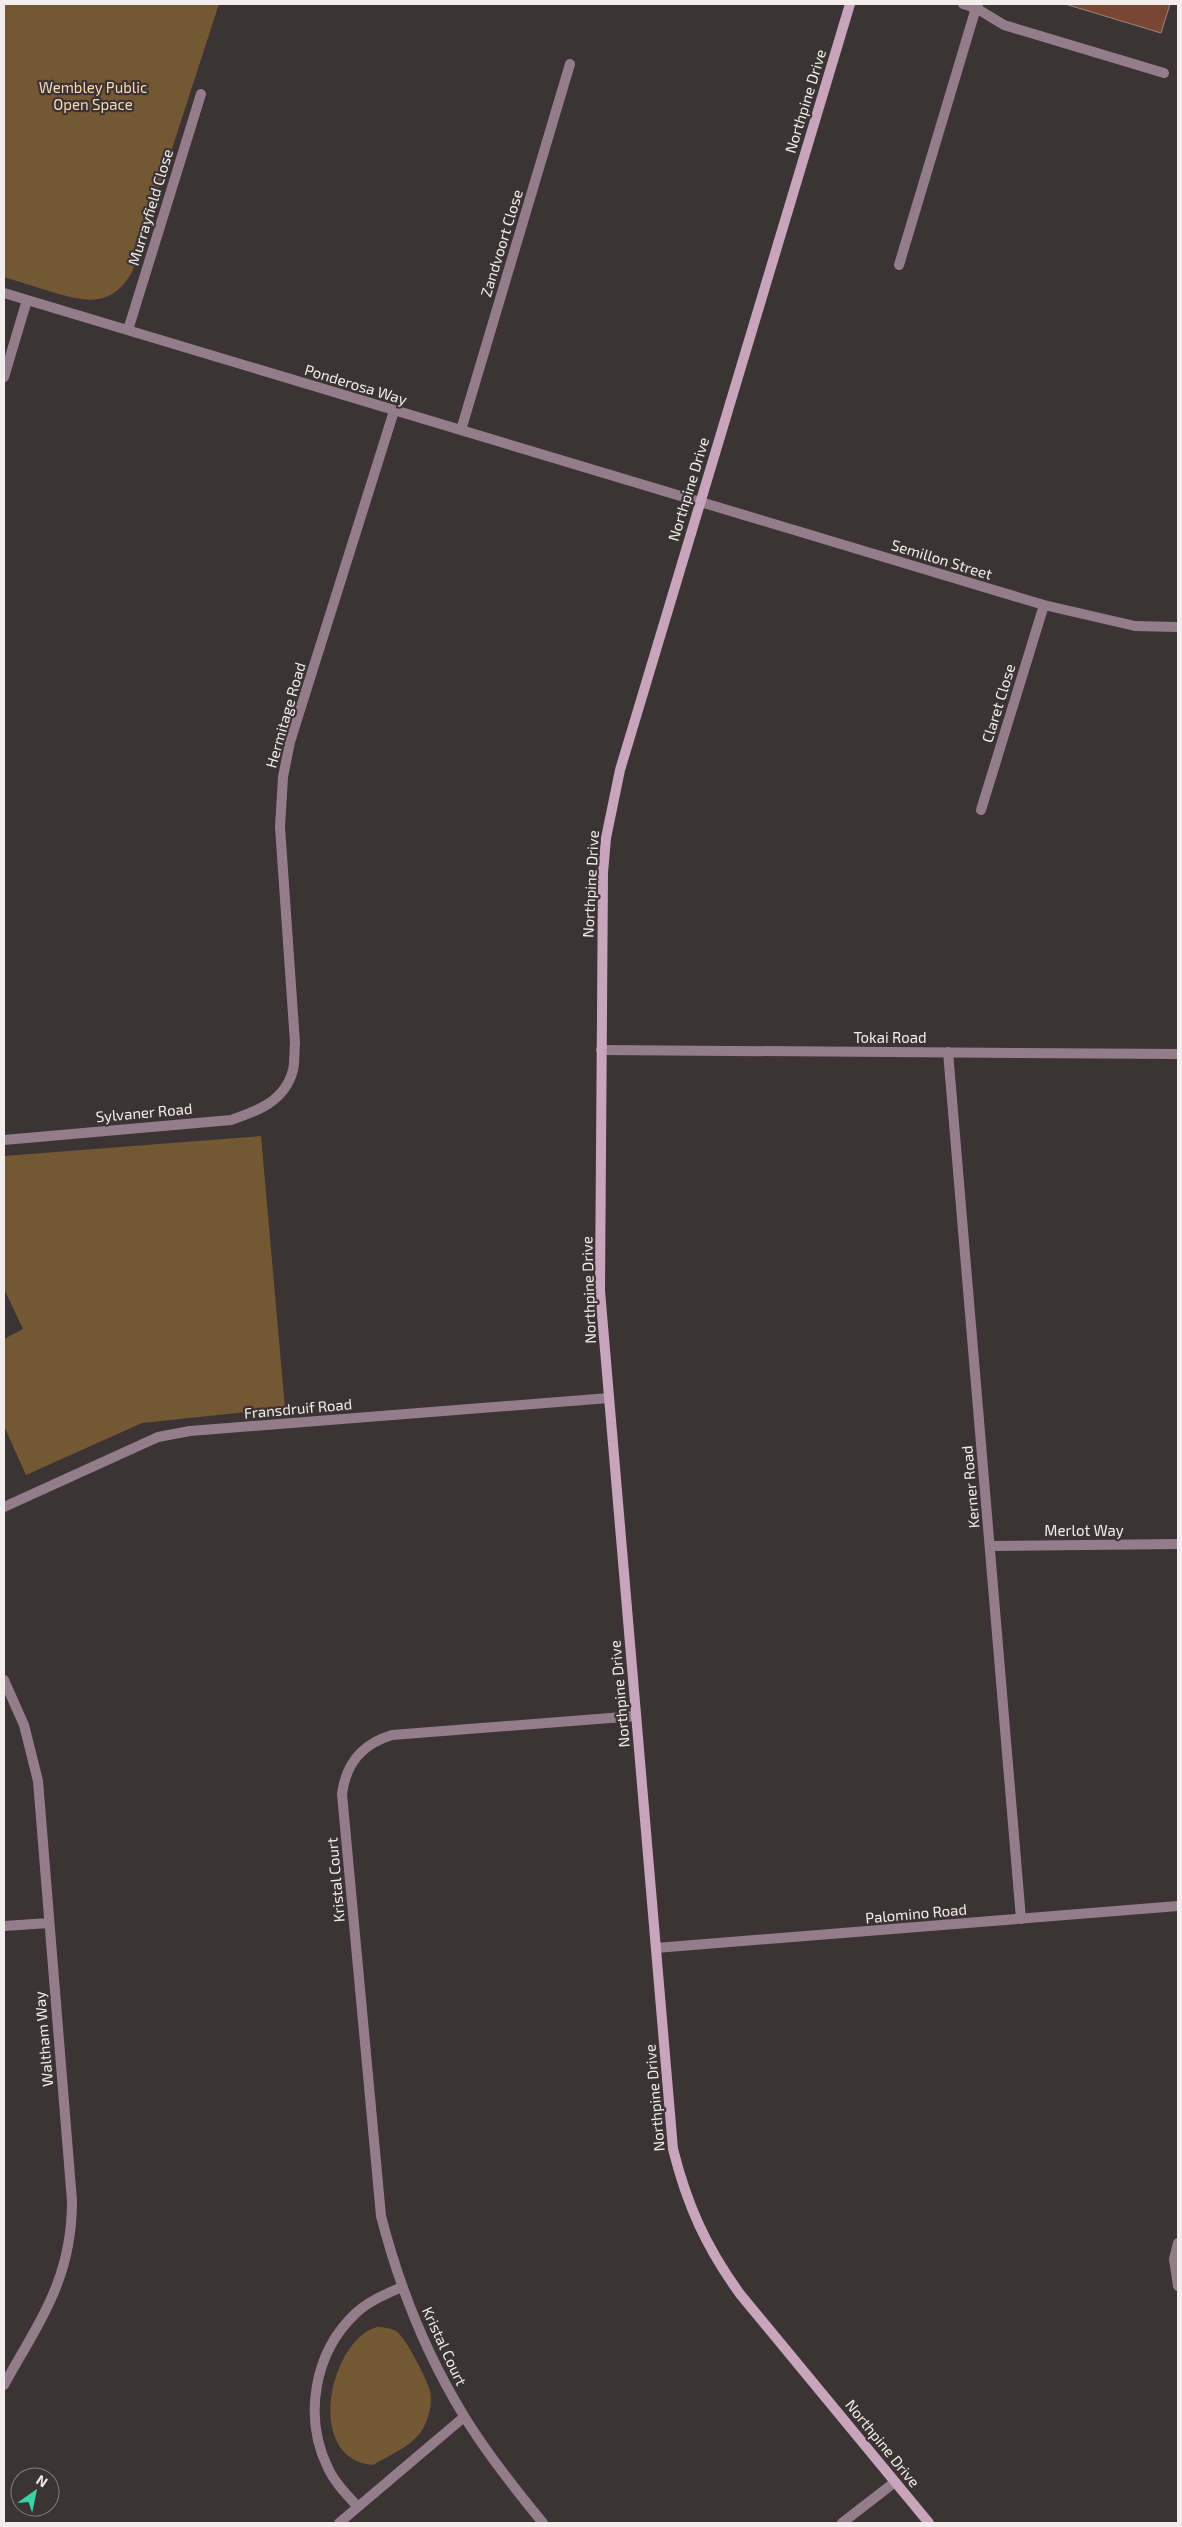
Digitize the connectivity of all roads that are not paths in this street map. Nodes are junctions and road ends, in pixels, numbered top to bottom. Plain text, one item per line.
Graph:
1 (850, 4) edge
2 (963, 4) edge
3 (977, 6) edge
4 (570, 64) dead end
5 (1164, 73) dead end
6 (201, 94) dead end
7 (899, 265) dead end
8 (4, 293) edge
9 (27, 300) junction
10 (128, 330) junction
11 (4, 377) edge
12 (394, 411) junction
13 (461, 430) junction
14 (700, 501) junction
15 (1044, 605) junction
16 (1178, 627) edge
17 (981, 810) dead end
18 (601, 1050) junction
19 (948, 1052) junction
20 (1178, 1054) edge
21 (280, 1095) joint
22 (4, 1140) edge
23 (609, 1398) junction
24 (4, 1507) edge
25 (1178, 1544) edge
26 (990, 1546) junction
27 (4, 1680) edge
28 (636, 1716) junction
29 (1178, 1906) edge
30 (1021, 1919) junction
31 (49, 1923) junction
32 (4, 1926) edge
33 (656, 1948) junction
34 (1178, 2242) edge
35 (402, 2286) junction
36 (1178, 2286) edge
37 (4, 2385) edge
38 (464, 2417) junction
39 (895, 2482) junction
40 (358, 2507) junction
41 (339, 2523) edge
42 (543, 2523) edge
43 (842, 2523) edge
44 (929, 2523) edge

1 - 14 street, Northpine Drive
2 - 3 street
3 - 5 street
3 - 7 street
4 - 13 street, Zandvoort Close
6 - 10 street, Murrayfield Close
8 - 9 street, Ponderosa Way
9 - 10 street, Ponderosa Way
9 - 11 street
10 - 12 street, Ponderosa Way
12 - 13 street, Ponderosa Way
12 - 21 street, Hermitage Road
13 - 14 street, Ponderosa Way
14 - 15 street, Semillon Street
14 - 18 street, Northpine Drive
15 - 16 street, Semillon Street
15 - 17 street, Claret Close
18 - 19 street, Tokai Road
18 - 23 street, Northpine Drive
19 - 20 street, Tokai Road
19 - 26 street, Kerner Road
21 - 22 street, Sylvaner Road
23 - 24 street, Fransdruif Road
23 - 28 street, Northpine Drive
25 - 26 street, Merlot Way
26 - 30 street, Kerner Road
27 - 31 street, Waltham Way
28 - 33 street, Northpine Drive
28 - 35 street, Kristal Court
29 - 30 street, Palomino Road
30 - 33 street, Palomino Road
31 - 32 street
31 - 37 street, Waltham Way
33 - 39 street, Northpine Drive
34 - 36 street
35 - 38 street, Kristal Court
35 - 40 street
38 - 40 street
38 - 42 street, Kristal Court
39 - 43 street
39 - 44 street, Northpine Drive
40 - 41 street

